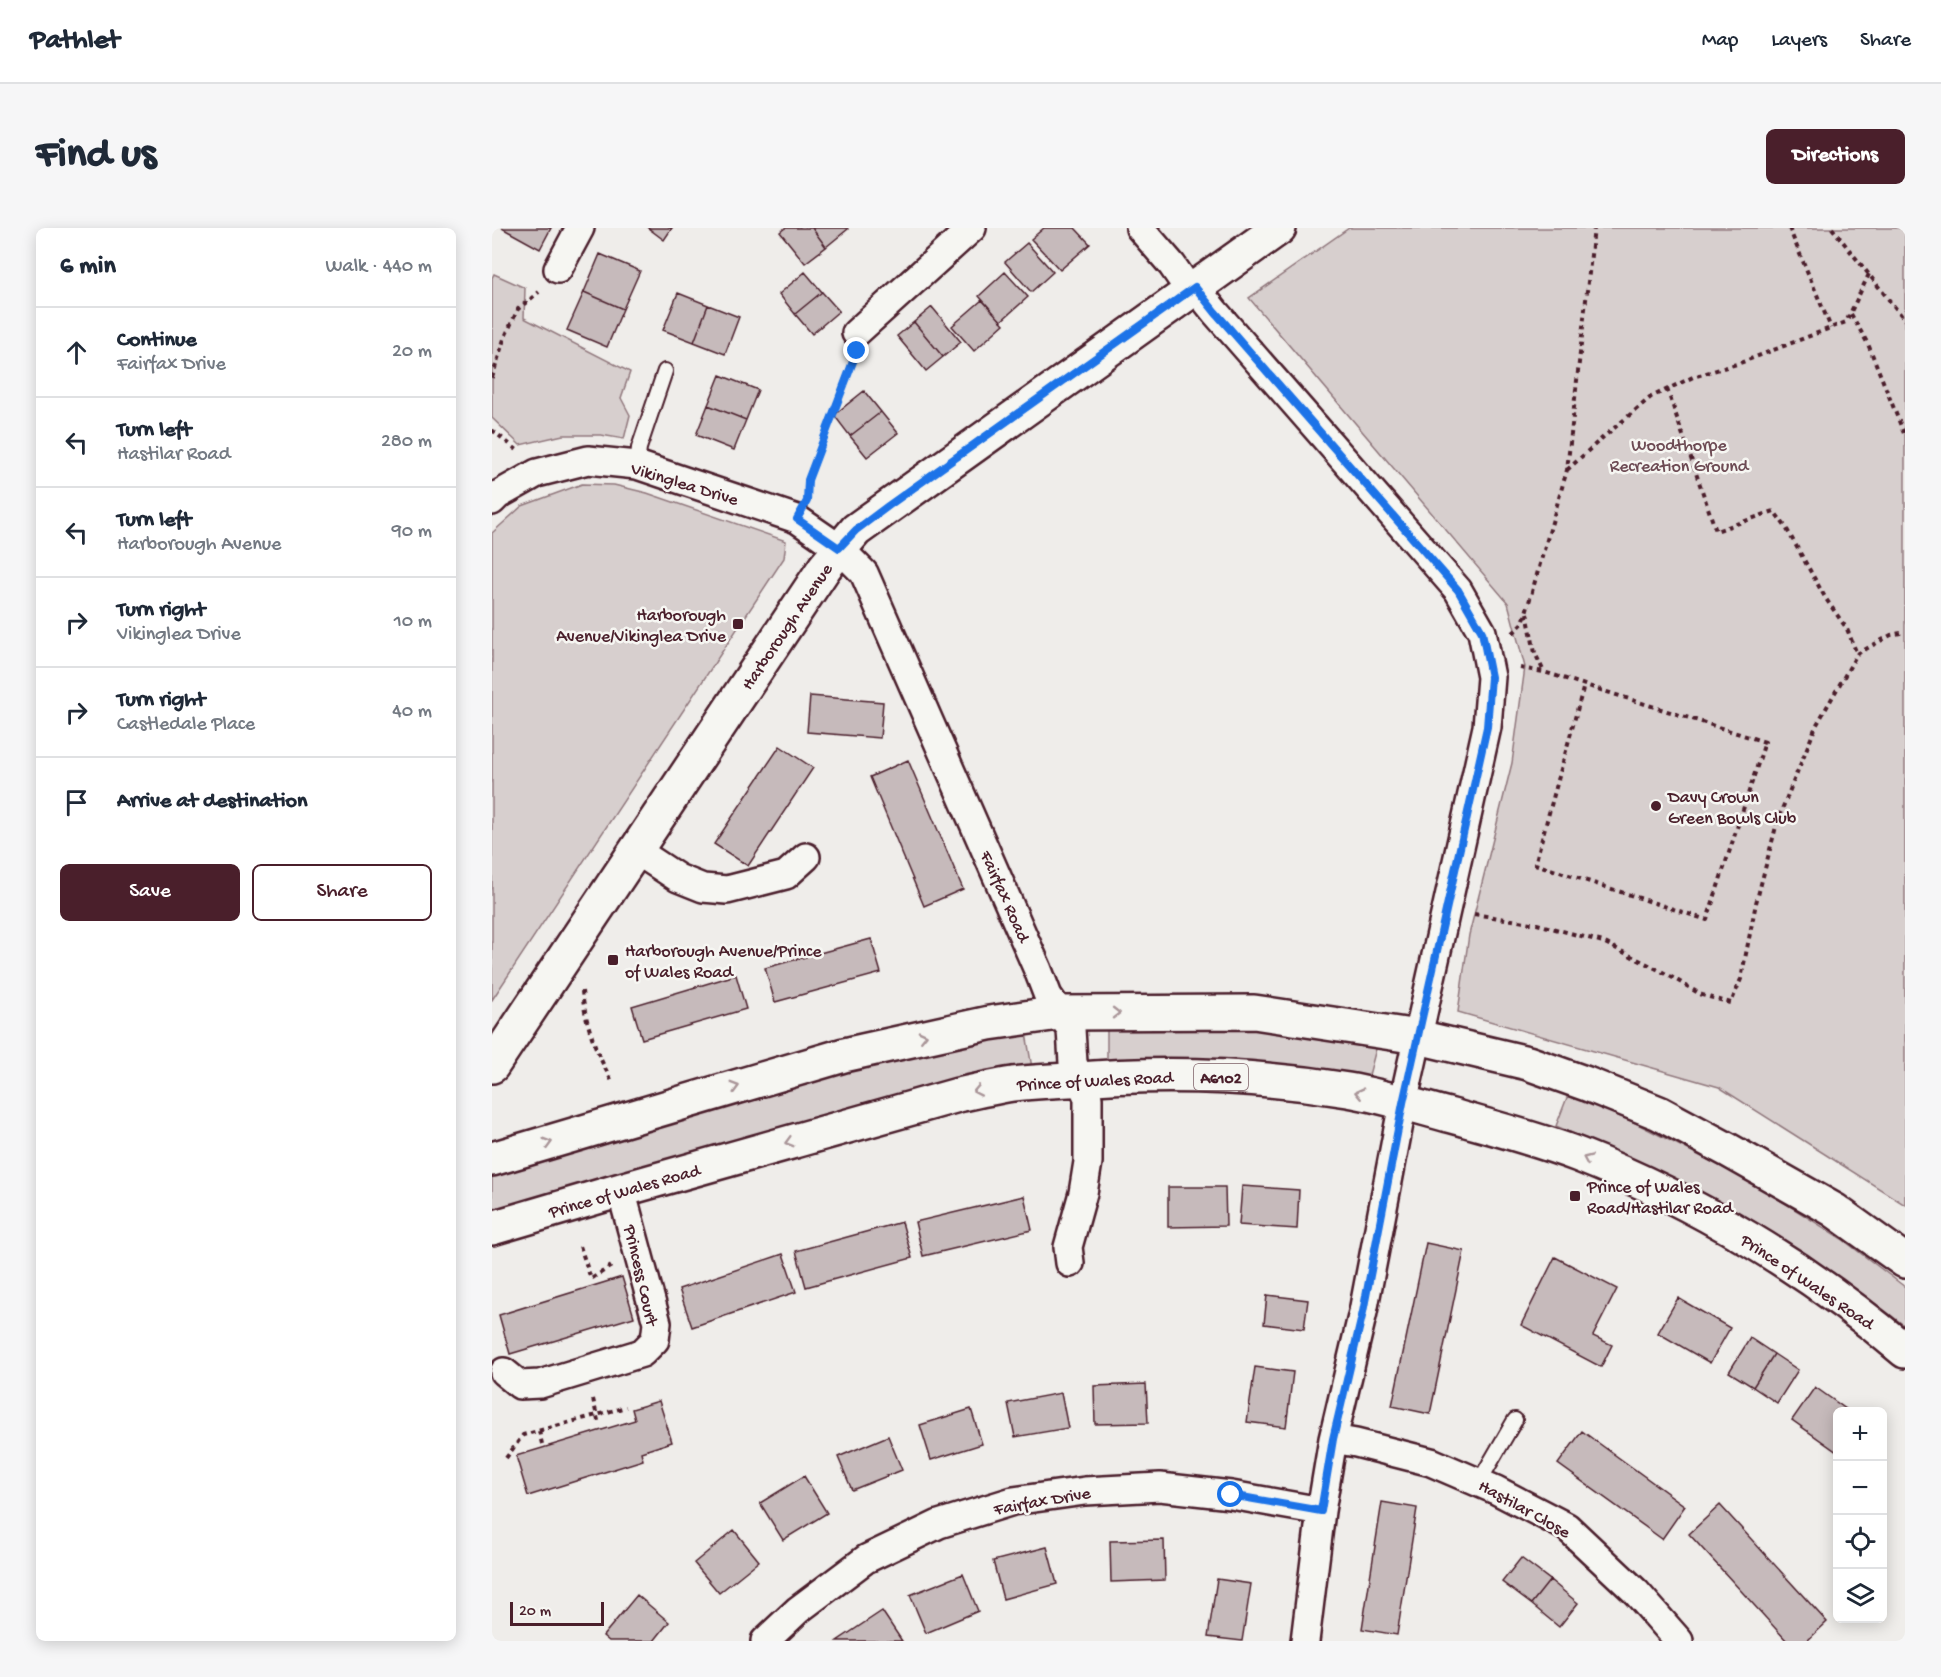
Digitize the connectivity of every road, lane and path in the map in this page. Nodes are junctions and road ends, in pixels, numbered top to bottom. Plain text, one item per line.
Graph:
1 (580, 228) edge
2 (972, 228) edge
3 (1140, 228) edge
4 (1279, 228) edge
5 (1594, 228) edge
6 (1789, 228) edge
7 (1832, 228) edge
8 (558, 269) joint
9 (1869, 274) junction
10 (1193, 289) junction
11 (1850, 313) junction
12 (1905, 320) edge
13 (1832, 328) junction
14 (856, 333) joint
15 (665, 371) dead end
16 (492, 378) edge
17 (1667, 389) junction
18 (1905, 436) edge
19 (637, 465) junction
20 (1567, 470) junction
21 (492, 501) edge
22 (797, 519) junction
23 (839, 548) junction
24 (1526, 611) junction
25 (1905, 632) edge
26 (1510, 635) dead end
27 (1857, 654) junction
28 (1516, 668) dead end
29 (1544, 672) junction
30 (1584, 685) junction
31 (637, 851) junction
32 (806, 857) dead end
33 (1470, 913) dead end
34 (582, 988) dead end
35 (1059, 1013) junction
36 (1418, 1037) junction
37 (492, 1066) edge
38 (1079, 1079) junction
39 (613, 1083) dead end
40 (1403, 1103) junction
41 (492, 1159) edge
42 (621, 1190) junction
43 (492, 1228) edge
44 (580, 1246) dead end
45 (1905, 1261) edge
46 (617, 1262) dead end
47 (1070, 1263) dead end
48 (1905, 1351) edge
49 (504, 1371) dead end
50 (626, 1407) dead end
51 (1515, 1420) dead end
52 (539, 1431) junction
53 (1333, 1439) junction
54 (542, 1444) dead end
55 (506, 1458) dead end
56 (1479, 1482) junction
57 (1321, 1511) junction
58 (765, 1641) edge
59 (1305, 1641) edge
60 (1679, 1641) edge

1 - 8 street
2 - 14 street
3 - 10 street
4 - 10 main road, Harborough Avenue
5 - 20 path
6 - 13 path
7 - 9 path
8 - 16 path
9 - 11 path
9 - 12 path
10 - 23 main road, Harborough Avenue
10 - 36 street
11 - 13 path
11 - 18 path
13 - 17 path
14 - 22 path
15 - 19 lane
17 - 20 path
17 - 27 path
19 - 21 street, Vikinglea Drive
19 - 22 street, Vikinglea Drive
20 - 24 path
22 - 23 street, Vikinglea Drive
23 - 31 main road, Harborough Avenue
23 - 35 street, Fairfax Road
24 - 26 path
24 - 29 path
25 - 27 path
27 - 33 path
28 - 29 path
29 - 30 path
30 - 30 path
31 - 32 street
31 - 37 main road, Harborough Avenue
34 - 39 path
35 -> 36 main road
35 - 38 street, Fairfax Road
41 -> 35 main road
36 - 40 street
36 - 45 main road
40 -> 38 main road, Prince of Wales Road / A6102
38 -> 42 main road, Prince of Wales Road / A6102
38 - 47 street, Fairfax Road
48 -> 40 main road, Prince of Wales Road / A6102
40 - 53 street
42 - 43 main road, Prince of Wales Road / A6102
42 - 49 street, Princess Court
44 - 46 path
50 - 52 path
51 - 56 lane
52 - 54 path
52 - 55 path
53 - 56 street, Hastilar Close
53 - 57 street
56 - 60 street, Hastilar Close
57 - 58 street, Fairfax Drive
57 - 59 street

